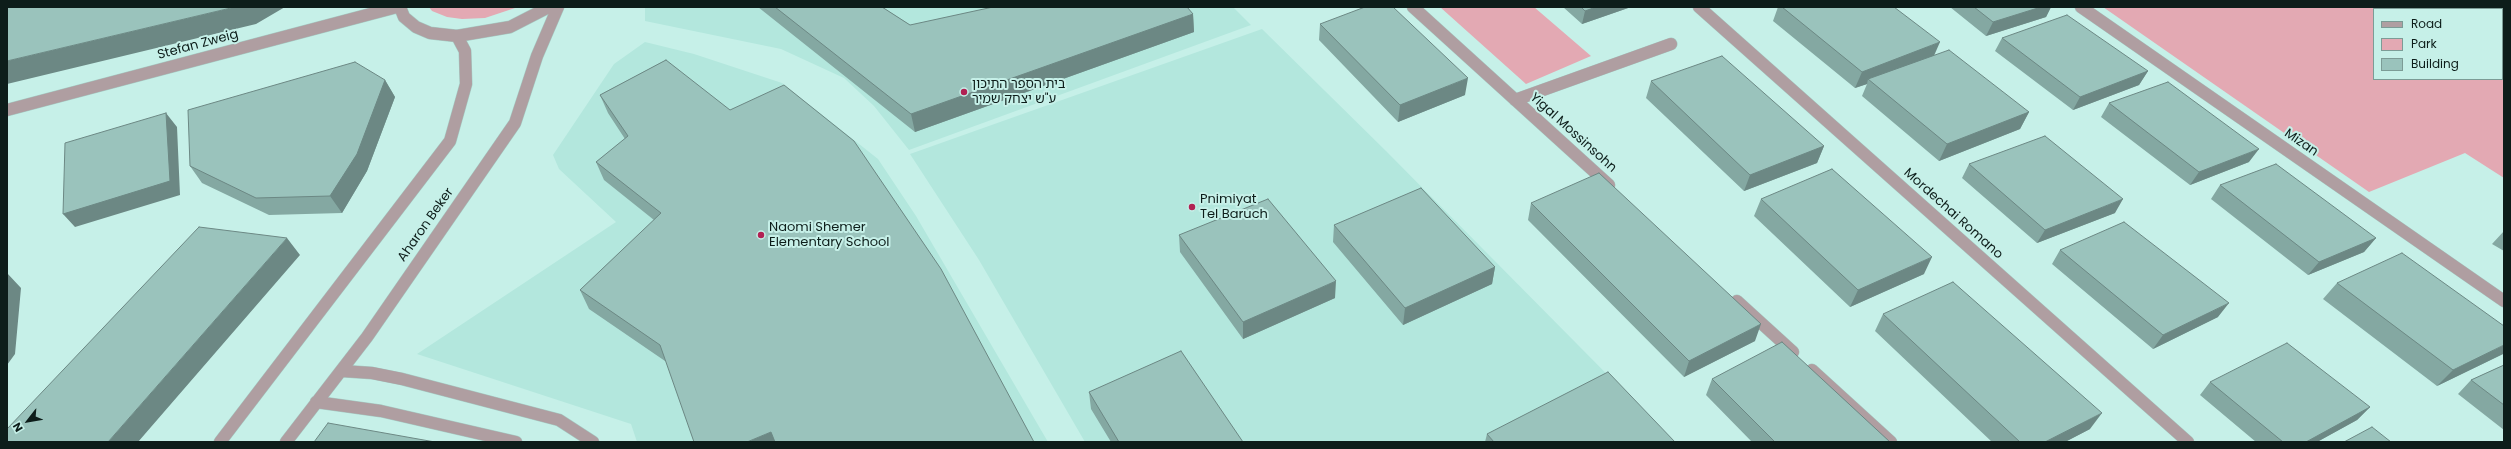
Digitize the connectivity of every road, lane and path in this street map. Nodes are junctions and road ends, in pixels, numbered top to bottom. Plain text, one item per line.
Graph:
1 (397, 7) edge
2 (400, 7) edge
3 (549, 7) edge
4 (558, 7) edge
5 (1414, 7) edge
6 (1699, 7) edge
7 (2081, 7) edge
8 (457, 36) junction
9 (1672, 44) dead end
10 (1515, 100) junction
11 (7, 110) edge
12 (1615, 191) edge
13 (1727, 292) edge
14 (2504, 302) edge
15 (342, 371) junction
16 (316, 402) junction
17 (220, 442) edge
18 (286, 442) edge
19 (516, 442) edge
20 (593, 442) edge
21 (1891, 442) edge
22 (2188, 442) edge

1 - 11 street, Stefan Zweig
2 - 8 street
3 - 8 street
4 - 15 street, Aharon Beker
5 - 10 street, Yigal Mossinsohn
6 - 22 street, Mordechai Romano
7 - 14 street, Mizan
8 - 17 street
9 - 10 street
10 - 12 street, Yigal Mossinsohn
13 - 21 street
15 - 16 street, Aharon Beker
15 - 20 street
16 - 18 street, Aharon Beker
16 - 19 street

